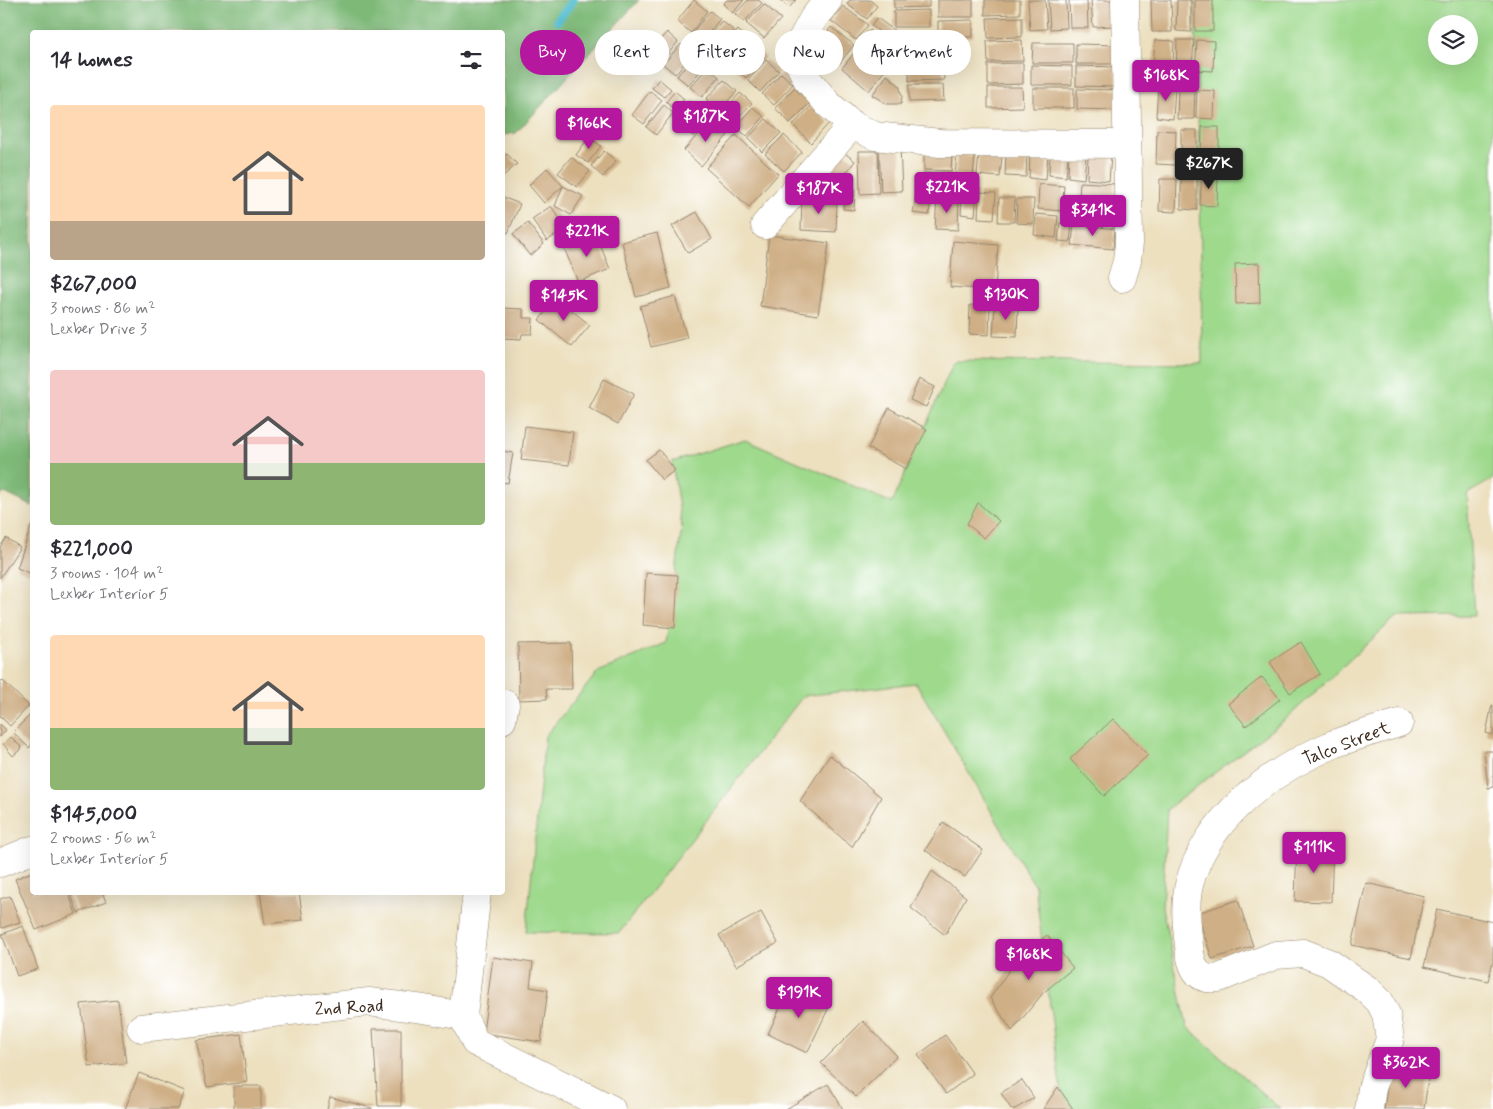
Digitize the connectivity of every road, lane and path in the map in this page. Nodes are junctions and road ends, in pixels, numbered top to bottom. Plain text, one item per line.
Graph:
1 (828, 0) edge
2 (1125, 0) edge
3 (852, 124) junction
4 (1126, 144) junction
5 (765, 225) dead end
6 (1122, 278) dead end
7 (1399, 723) dead end
8 (30, 851) edge
9 (0, 864) edge
10 (474, 895) edge
11 (463, 1016) junction
12 (141, 1028) dead end
13 (611, 1109) edge
14 (1369, 1109) edge

1 - 3 street
2 - 4 street
3 - 4 street
3 - 5 street
4 - 6 street
7 - 14 street, Talco Street
8 - 9 street
10 - 11 street
11 - 12 street, 2nd Road
11 - 13 street

